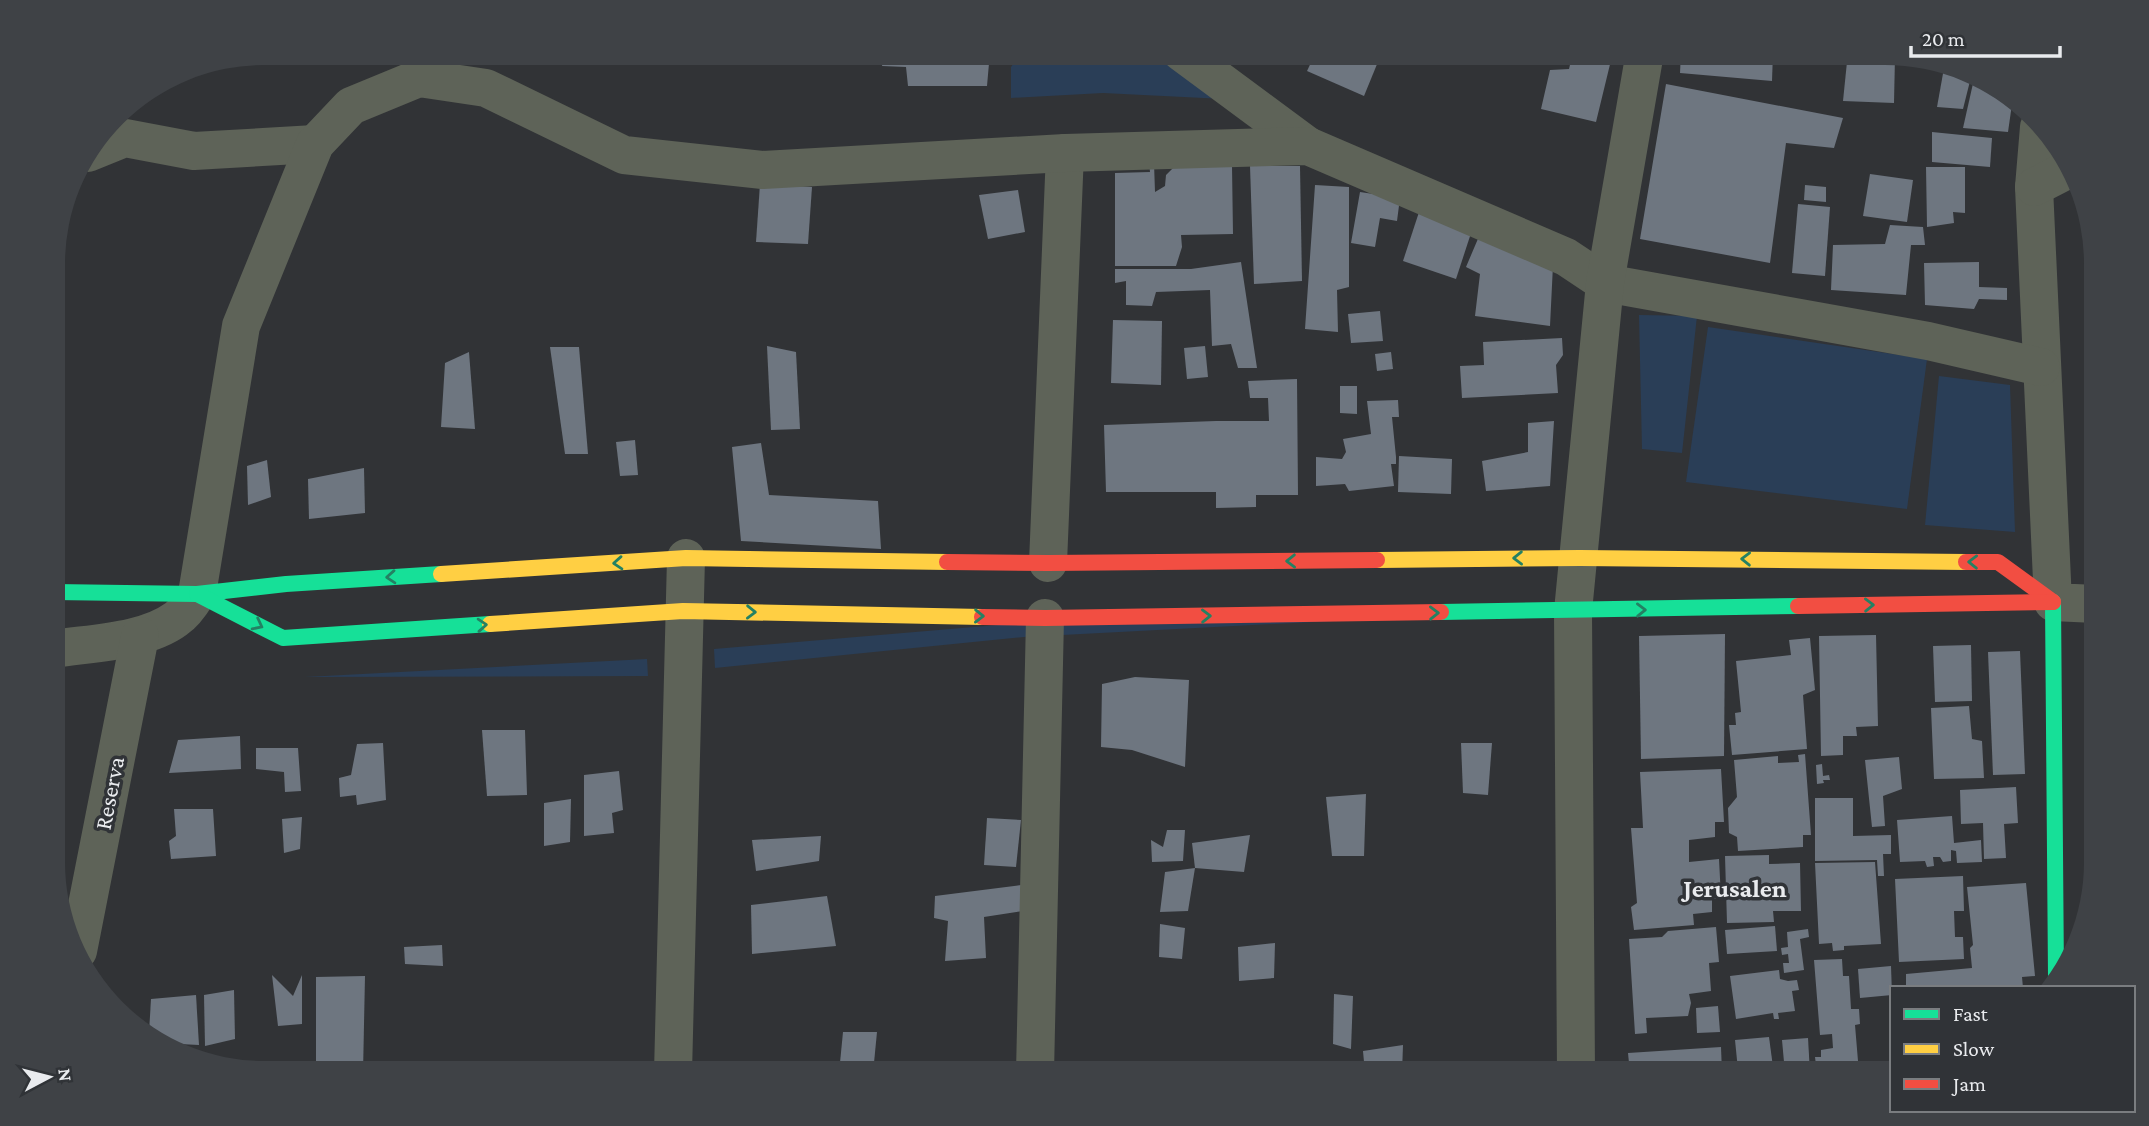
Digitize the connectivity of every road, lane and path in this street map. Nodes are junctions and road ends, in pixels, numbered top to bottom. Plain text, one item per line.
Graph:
1 (1199, 65) edge
2 (1642, 65) edge
3 (2038, 137) edge
4 (315, 144) junction
5 (1308, 146) junction
6 (103, 147) edge
7 (1065, 153) junction
8 (2062, 173) edge
9 (2034, 187) junction
10 (1605, 283) junction
11 (2041, 367) junction
12 (686, 558) junction
13 (1580, 558) junction
14 (1048, 563) junction
15 (65, 592) edge
16 (197, 594) junction
17 (2053, 602) junction
18 (2084, 603) edge
19 (683, 611) junction
20 (1573, 611) junction
21 (1045, 618) junction
22 (140, 636) junction
23 (65, 647) edge
24 (80, 939) edge
25 (2056, 964) edge
26 (673, 1061) edge
27 (1035, 1061) edge
28 (1576, 1061) edge

1 - 5 street
2 - 10 street
3 - 9 street
4 - 6 street
4 - 7 street
4 - 16 street
5 - 7 street
5 - 10 street
7 - 14 street
8 - 9 street
9 - 11 street
10 - 11 street
10 - 13 street
11 - 17 street
12 - 14 street
12 -> 16 street
12 - 19 street
13 -> 14 street
17 -> 13 street
13 - 20 street
15 - 16 street
16 -> 19 street
16 - 22 street
17 - 18 street
20 -> 17 street
17 - 25 street
19 -> 21 street
19 - 26 street
21 -> 20 street
20 - 28 street
21 - 27 street
22 - 23 street
22 - 24 street, Reserva

